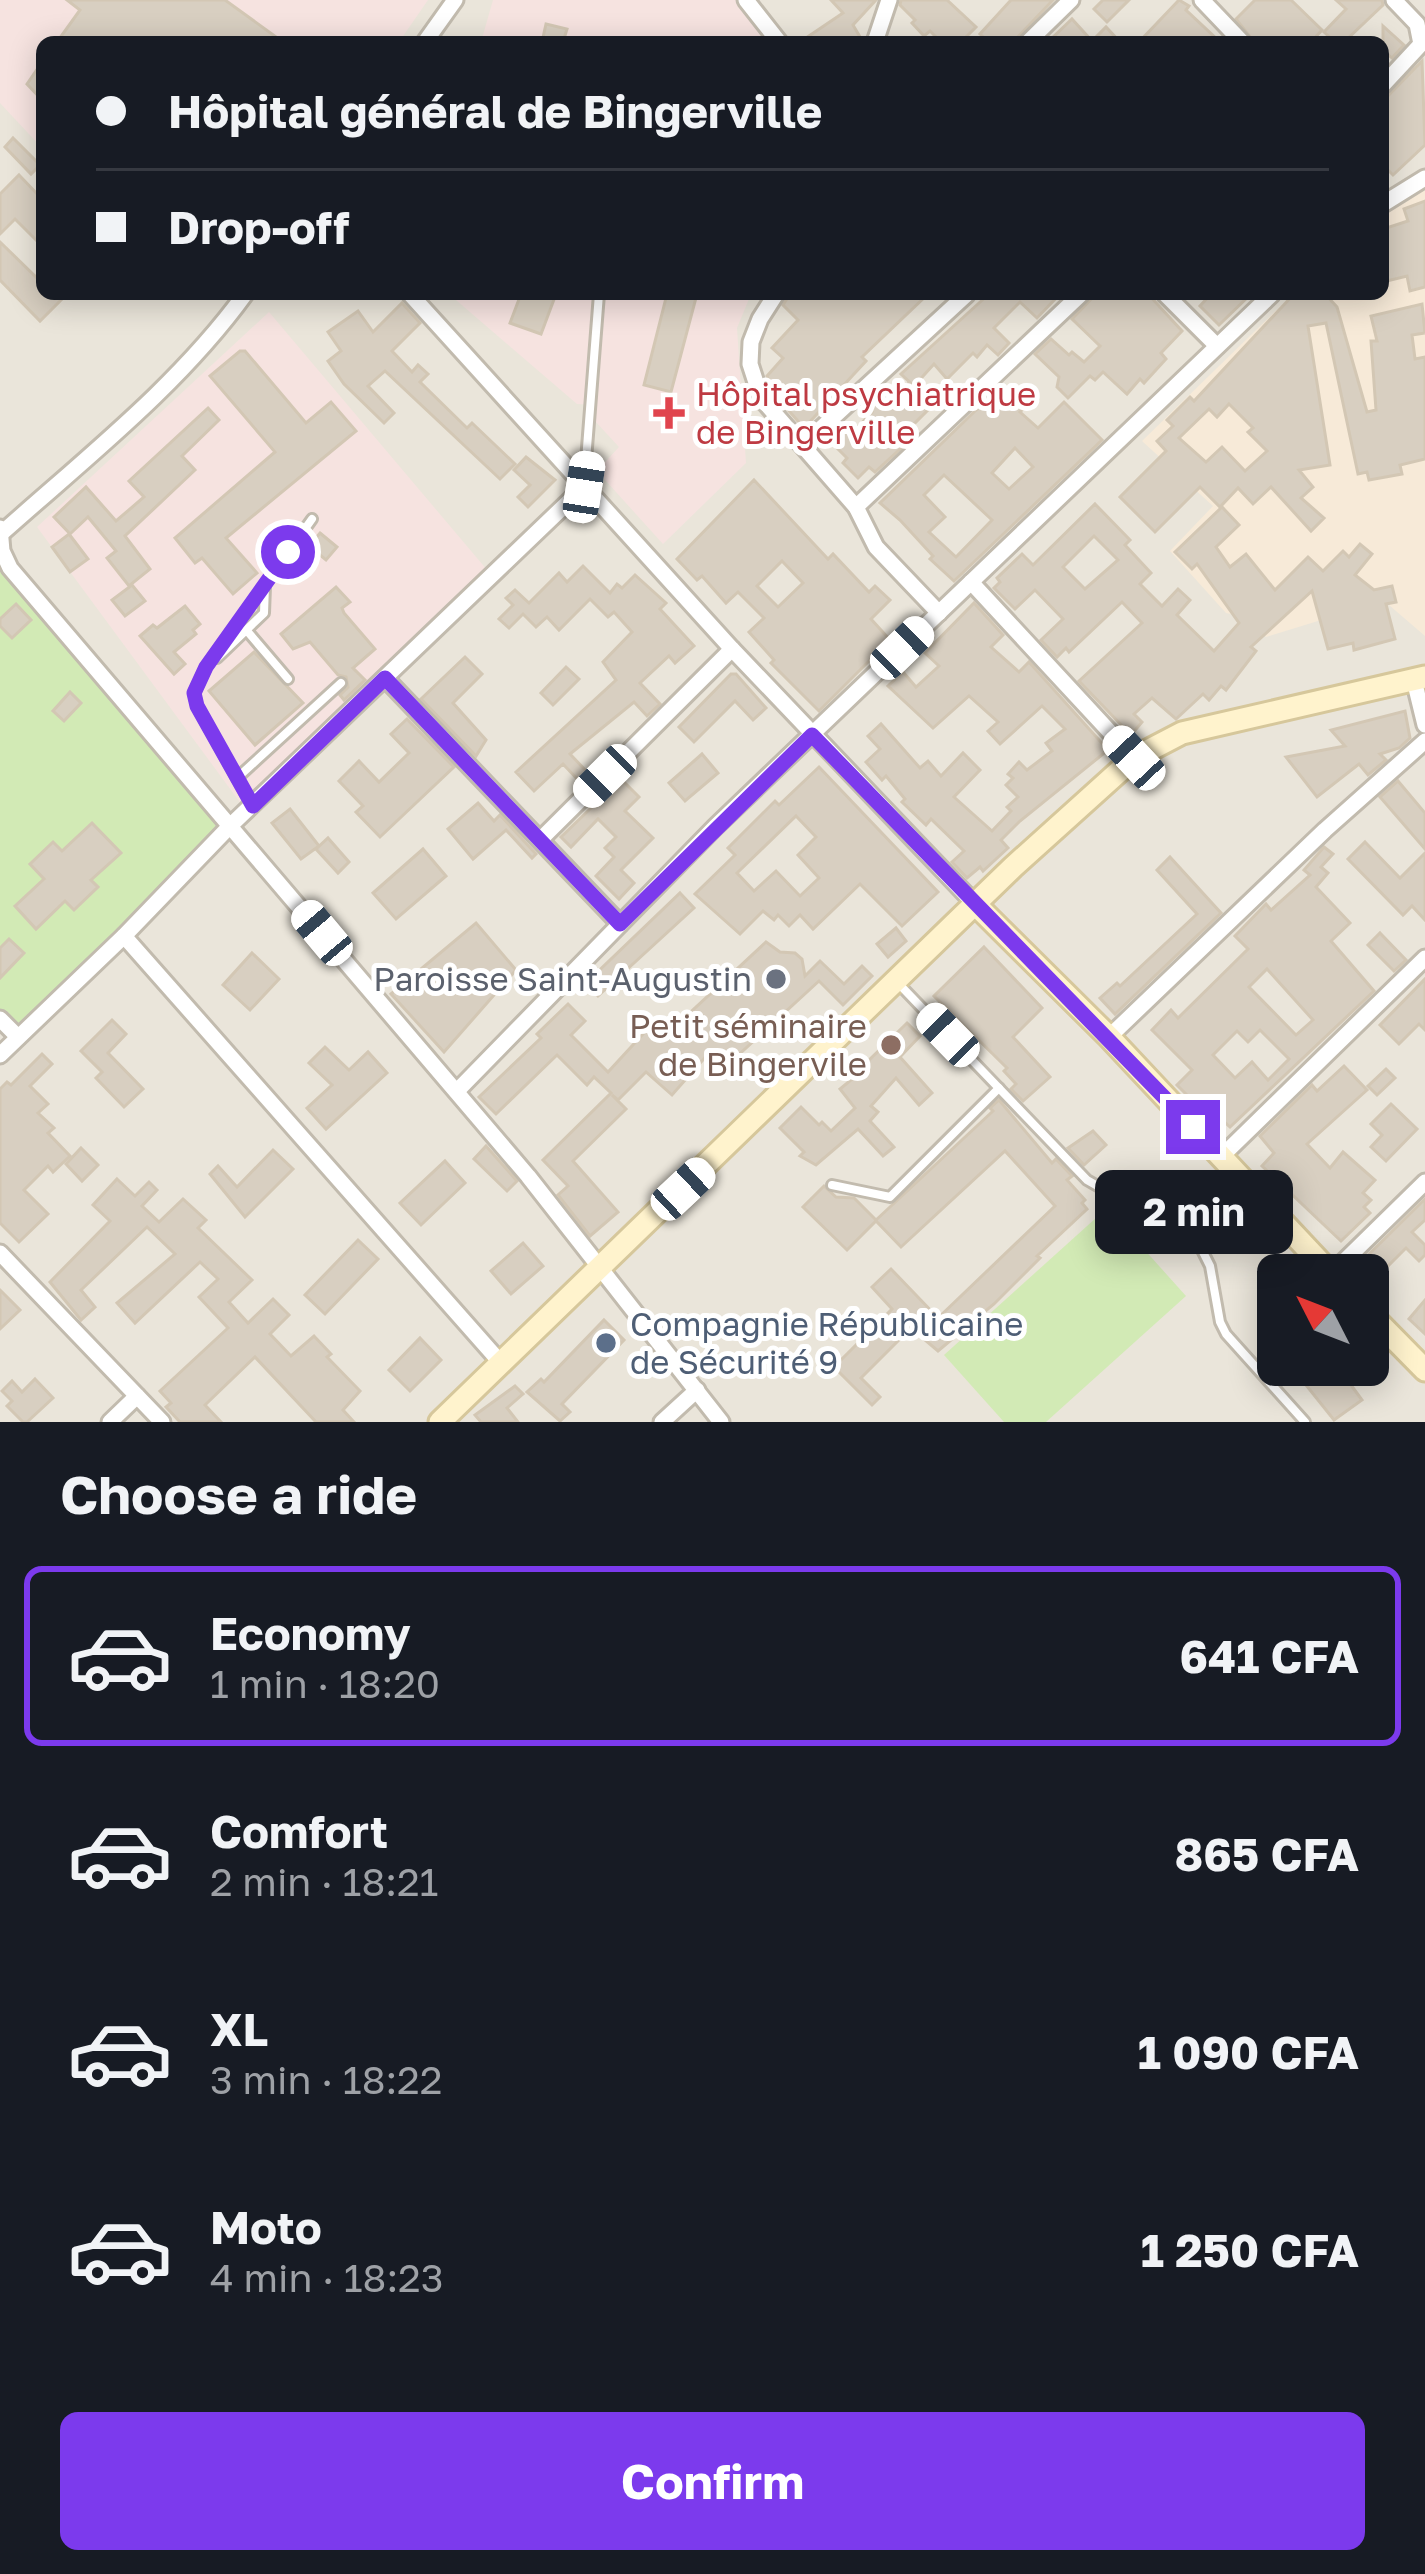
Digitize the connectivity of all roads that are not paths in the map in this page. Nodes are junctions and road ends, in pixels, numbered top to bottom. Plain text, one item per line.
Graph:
1 (746, 0) edge
2 (889, 0) edge
3 (1071, 0) edge
4 (1202, 0) edge
5 (1394, 0) edge
6 (452, 1) edge
7 (429, 36) edge
8 (774, 36) edge
9 (876, 36) edge
10 (1034, 36) edge
11 (1231, 36) edge
12 (1389, 79) edge
13 (1425, 178) edge
14 (1389, 200) edge
15 (241, 300) edge
16 (415, 300) edge
17 (599, 300) edge
18 (773, 300) edge
19 (960, 300) edge
20 (1075, 300) edge
21 (1172, 300) edge
22 (1266, 300) edge
23 (1217, 346) junction
24 (803, 445) junction
25 (584, 487) junction
26 (856, 507) junction
27 (311, 519) dead end
28 (2, 530) edge
29 (5, 573) edge
30 (971, 583) junction
31 (264, 584) junction
32 (939, 613) junction
33 (248, 632) junction
34 (732, 649) junction
35 (206, 667) junction
36 (385, 678) junction
37 (1420, 678) edge
38 (288, 679) dead end
39 (341, 683) dead end
40 (1425, 725) edge
41 (812, 735) junction
42 (1425, 741) edge
43 (1134, 758) junction
44 (237, 778) junction
45 (253, 806) junction
46 (230, 826) junction
47 (542, 839) junction
48 (975, 904) junction
49 (620, 924) junction
50 (124, 936) junction
51 (1425, 958) edge
52 (897, 982) junction
53 (0, 1019) edge
54 (18, 1037) junction
55 (1109, 1037) junction
56 (0, 1054) edge
57 (1000, 1088) junction
58 (457, 1091) junction
59 (1221, 1157) junction
60 (1425, 1182) edge
61 (832, 1185) dead end
62 (0, 1253) edge
63 (1312, 1254) edge
64 (1351, 1254) edge
65 (601, 1266) junction
66 (1389, 1333) edge
67 (501, 1363) junction
68 (1425, 1370) edge
69 (697, 1390) junction
70 (137, 1396) junction
71 (110, 1422) edge
72 (162, 1422) edge
73 (440, 1422) edge
74 (662, 1422) edge
75 (721, 1422) edge
76 (1305, 1422) edge

1 - 8 street
2 - 9 street
3 - 10 street
4 - 11 street
5 - 12 street
6 - 7 street
13 - 14 street
15 - 28 street
16 - 25 street
17 - 25 lane
18 - 24 street
19 - 24 street
20 - 26 street
21 - 23 street
22 - 23 street
23 - 30 street
24 - 26 street
25 - 34 street
25 - 36 street
26 - 32 street
27 - 31 lane
28 - 29 street
29 - 46 street
30 - 32 street
30 - 43 street
31 - 33 lane
31 - 35 lane
32 - 41 street
33 - 35 lane
33 - 38 lane
34 - 41 street
34 - 47 street
35 - 44 lane
36 - 45 street
36 - 47 street
37 - 40 street
37 - 43 main road
39 - 44 lane
41 - 48 street
41 - 49 street
42 - 55 street
43 - 48 main road
44 - 45 lane
45 - 46 street
46 - 50 street
46 - 58 street
47 - 49 street
48 - 52 main road
48 - 55 main road
49 - 58 street
50 - 54 street
50 - 67 street
51 - 59 street
52 - 57 lane
52 - 65 main road
53 - 54 street
54 - 56 street
55 - 59 main road
57 - 61 lane
57 - 76 lane
58 - 65 street
59 - 63 main road
60 - 64 street
62 - 70 street
65 - 67 main road
65 - 69 street
66 - 68 main road
67 - 73 main road
69 - 74 street
69 - 75 street
70 - 71 street
70 - 72 street

